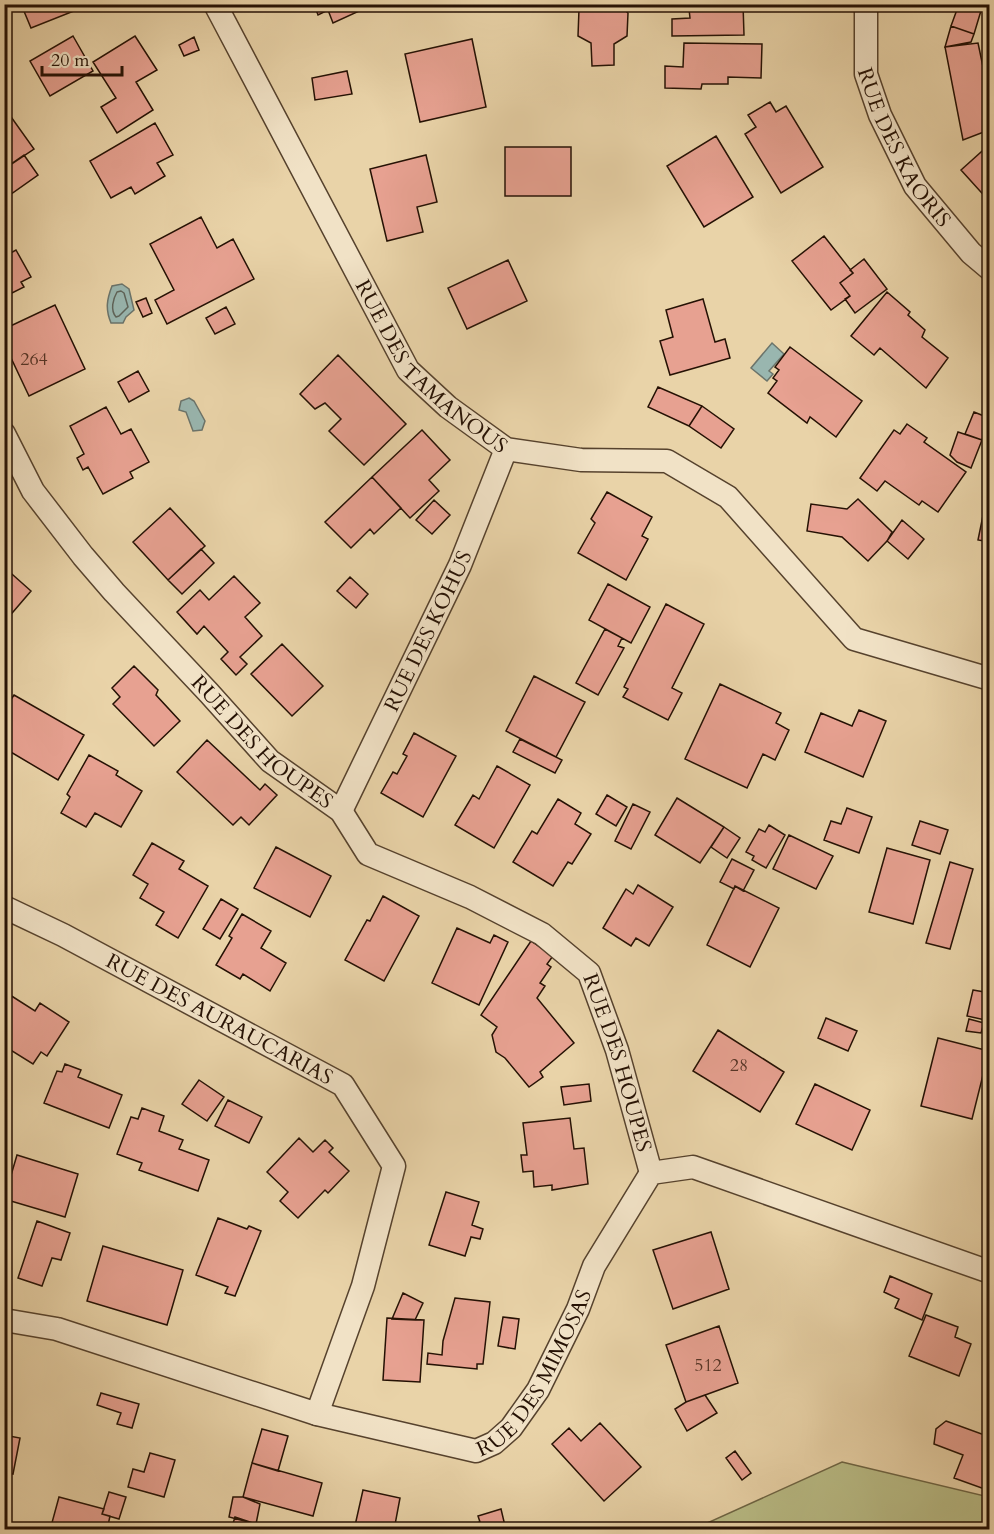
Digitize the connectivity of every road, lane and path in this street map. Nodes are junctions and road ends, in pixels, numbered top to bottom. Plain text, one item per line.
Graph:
1 (215, 4) edge
2 (866, 4) edge
3 (990, 269) edge
4 (4, 434) edge
5 (506, 449) junction
6 (990, 679) edge
7 (341, 811) junction
8 (4, 906) edge
9 (651, 1173) junction
10 (990, 1272) edge
11 (4, 1320) edge
12 (317, 1414) junction

1 - 5 street, RUE DES TAMANOUS
2 - 3 street, RUE DES KAORIS
4 - 7 street, RUE DES HOUPES
5 - 6 street, RUE DES TAMANOUS
5 - 7 street, RUE DES KOHUS
7 - 9 street, RUE DES HOUPES
8 - 12 street, RUE DES AURAUCARIAS
9 - 10 street
9 - 12 street, RUE DES MIMOSAS
11 - 12 street, RUE DES MIMOSAS

